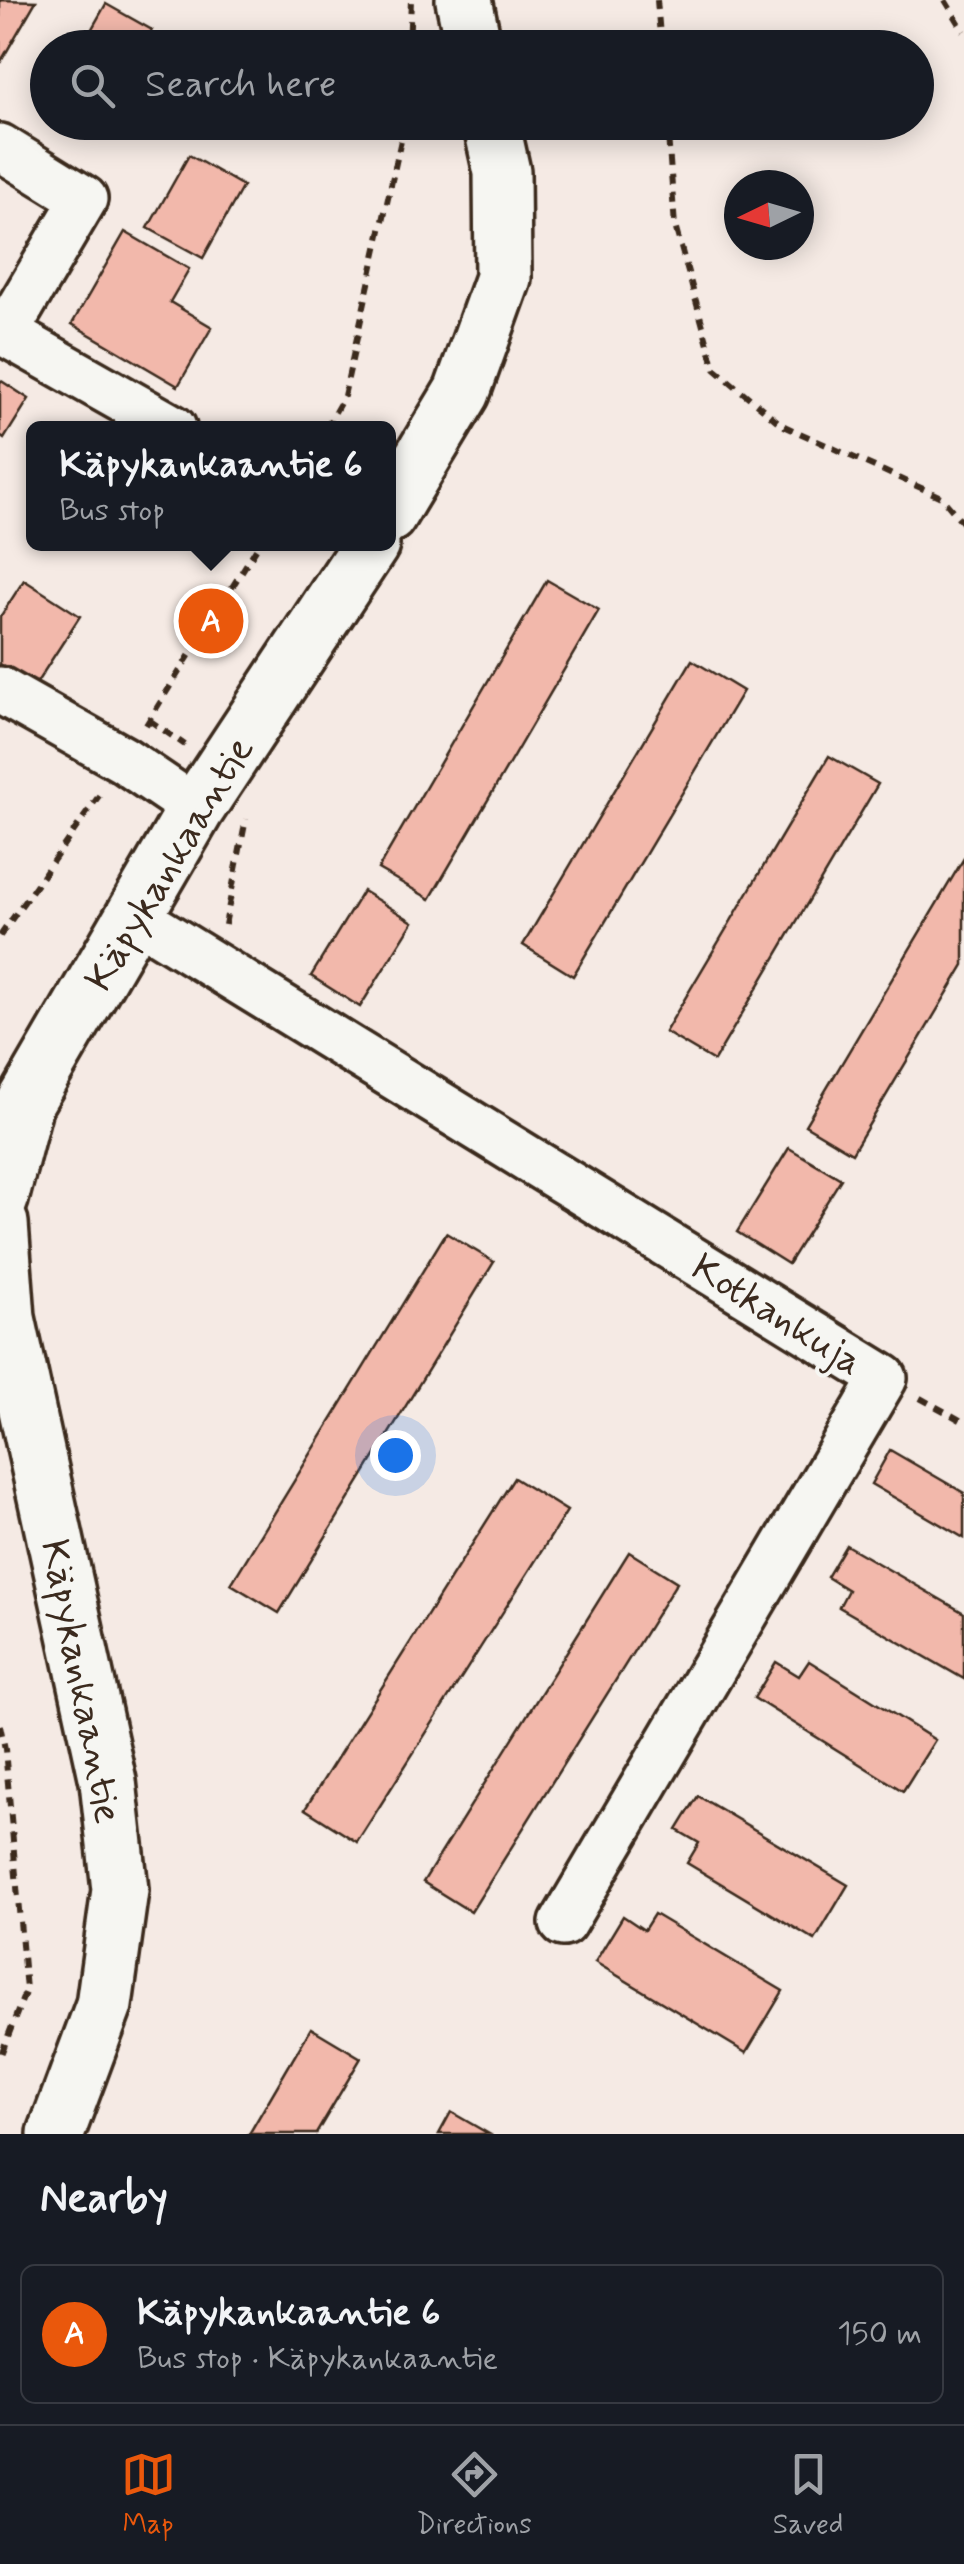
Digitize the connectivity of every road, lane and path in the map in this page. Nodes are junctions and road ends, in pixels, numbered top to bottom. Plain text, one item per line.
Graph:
1 (411, 0) edge
2 (464, 0) edge
3 (657, 0) edge
4 (945, 0) edge
5 (409, 30) edge
6 (470, 30) edge
7 (660, 30) edge
8 (964, 31) edge
9 (401, 140) edge
10 (495, 140) edge
11 (668, 140) edge
12 (0, 147) edge
13 (3, 331) edge
14 (161, 421) edge
15 (330, 421) edge
16 (396, 497) edge
17 (964, 524) edge
18 (362, 551) edge
19 (0, 690) edge
20 (209, 789) junction
21 (134, 916) junction
22 (217, 967) junction
23 (0, 1199) edge
24 (0, 1223) edge
25 (884, 1378) junction
26 (964, 1422) edge
27 (0, 1724) edge
28 (563, 1922) dead end
29 (0, 2056) edge
30 (56, 2134) edge

1 - 5 path
2 - 6 street
3 - 7 path
4 - 8 path
9 - 15 path
10 - 16 street, Käpykankaantie
11 - 17 path
12 - 13 street
13 - 14 street
18 - 20 street, Käpykankaantie
19 - 20 street
20 - 21 street, Käpykankaantie
20 - 22 path
21 - 22 street, Kotkankuja
21 - 23 street, Käpykankaantie
22 - 25 street, Kotkankuja
24 - 30 street, Käpykankaantie
25 - 26 path
25 - 28 street, Kotkankuja
27 - 29 path

